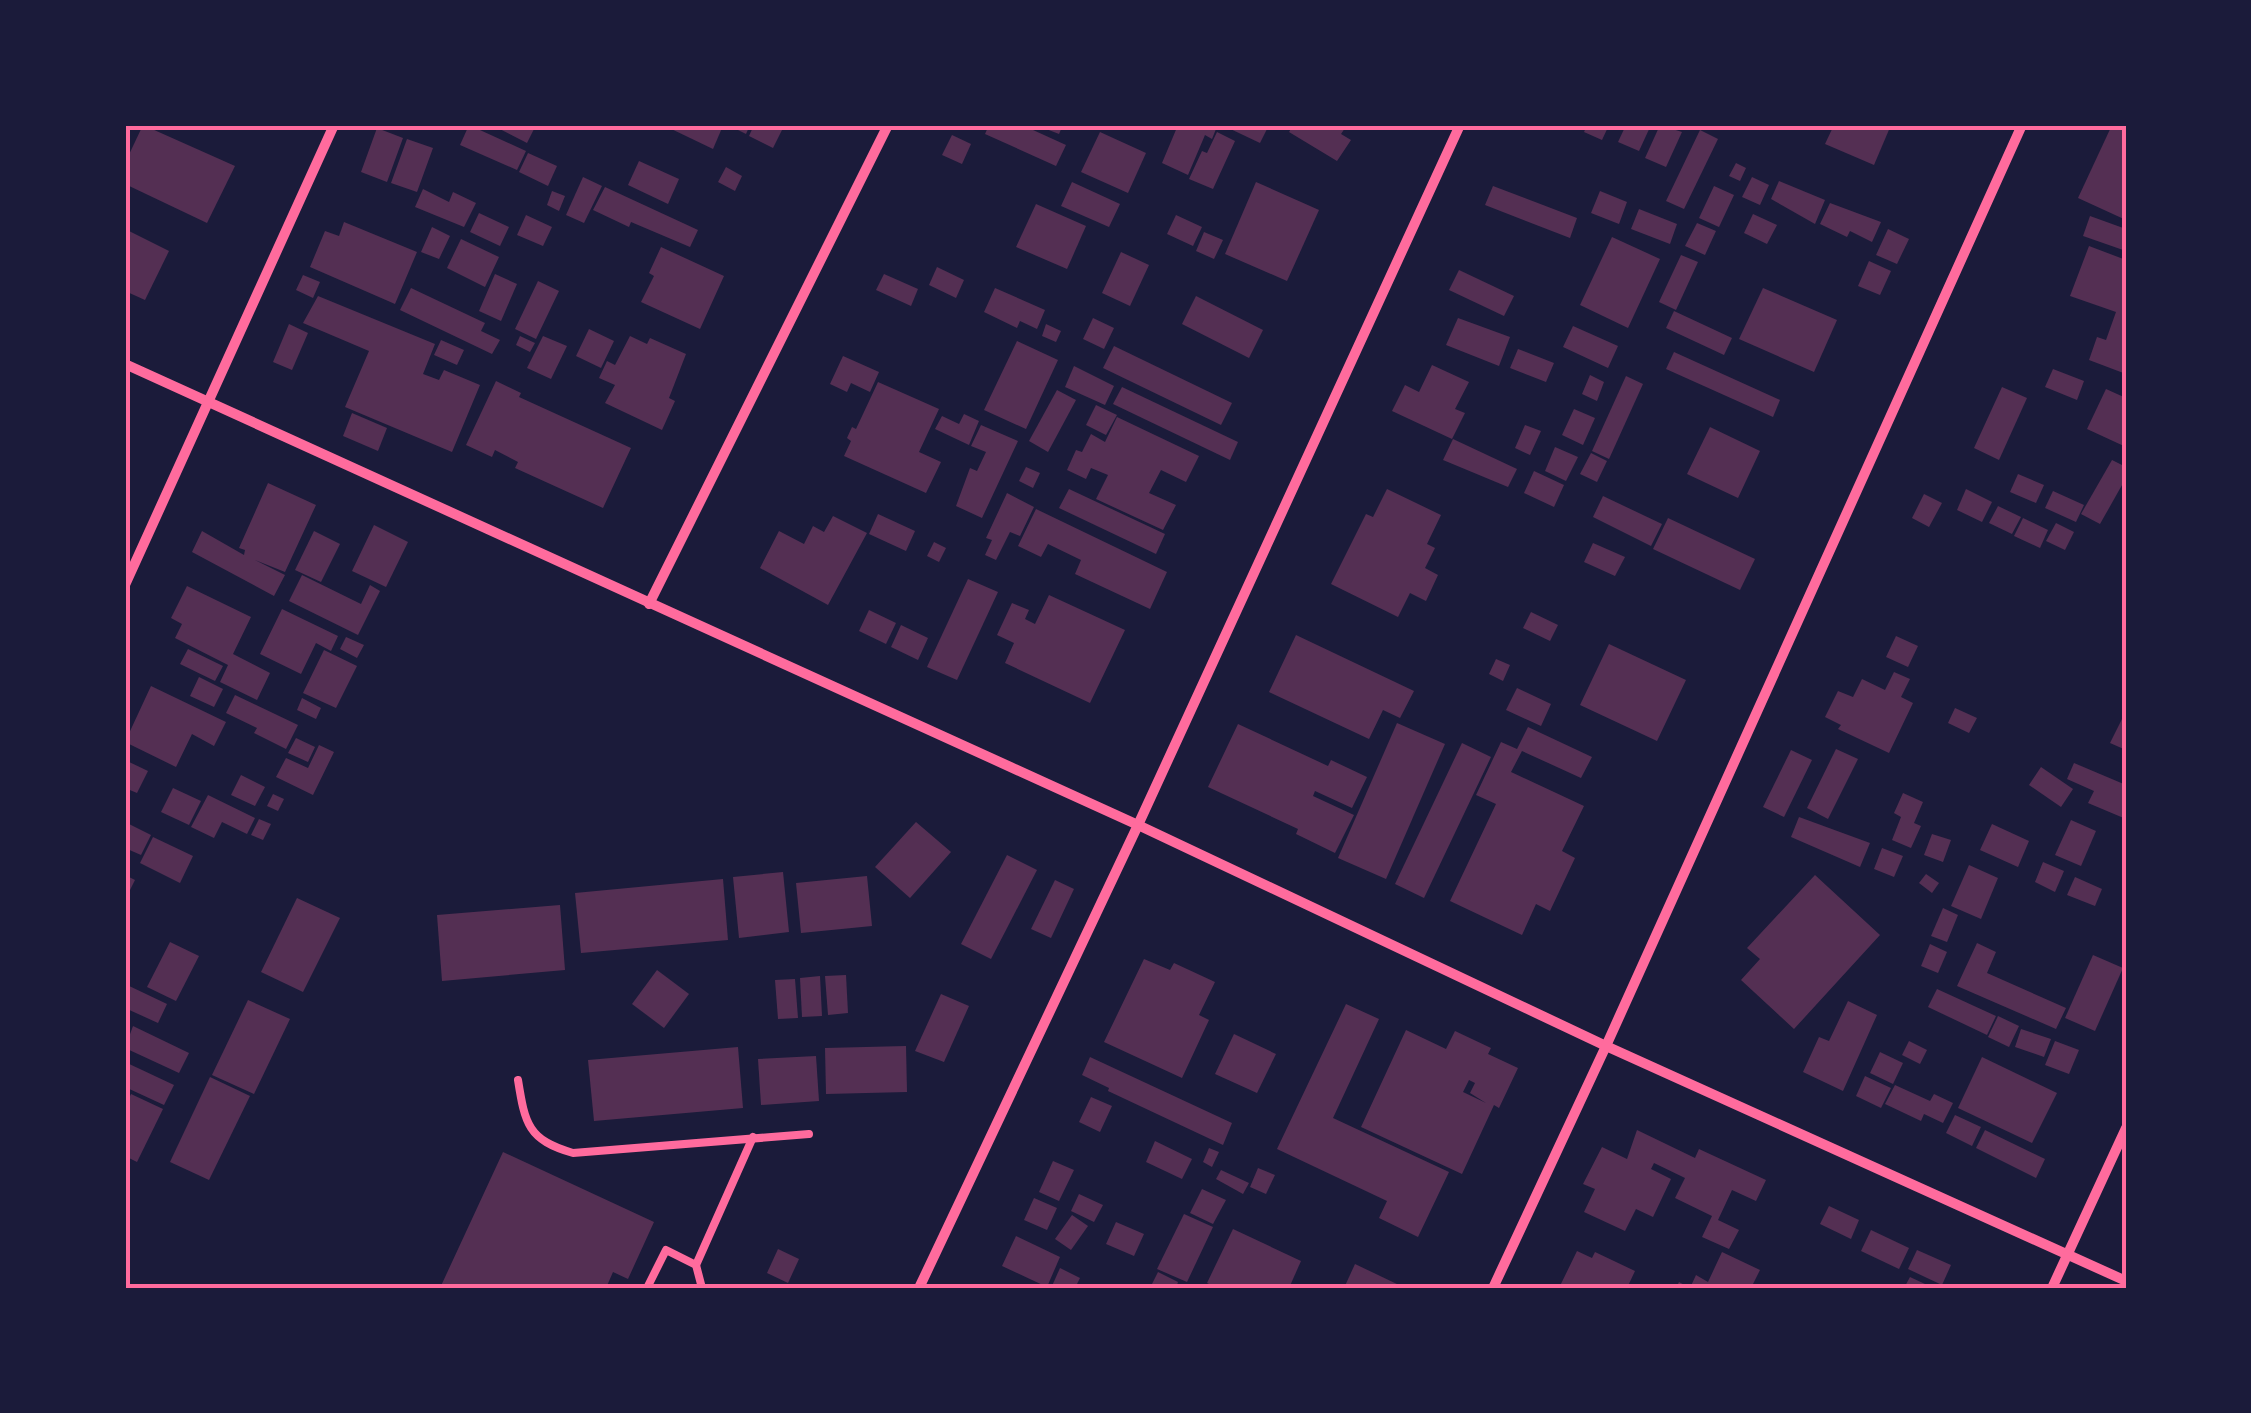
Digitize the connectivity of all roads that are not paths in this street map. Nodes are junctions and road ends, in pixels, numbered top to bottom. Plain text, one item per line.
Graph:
1 (334, 125) edge
2 (888, 125) edge
3 (1460, 125) edge
4 (2022, 125) edge
5 (125, 364) edge
6 (208, 402) junction
7 (125, 585) edge
8 (649, 604) junction
9 (1138, 824) junction
10 (1606, 1046) junction
11 (518, 1080) dead end
12 (2126, 1128) edge
13 (809, 1134) dead end
14 (754, 1137) junction
15 (2068, 1254) junction
16 (696, 1266) junction
17 (2126, 1281) edge
18 (647, 1288) edge
19 (702, 1288) edge
20 (919, 1288) edge
21 (1493, 1288) edge
22 (2052, 1288) edge

1 - 6 street
2 - 8 street
3 - 9 street
4 - 10 street
5 - 6 street
6 - 7 street
6 - 8 street
8 - 9 street
9 - 10 street
9 - 20 street
10 - 15 street
10 - 21 street
11 - 14 lane
12 - 15 street
13 - 14 lane
14 - 16 lane
15 - 17 street
15 - 22 street
16 - 18 lane
16 - 19 lane

